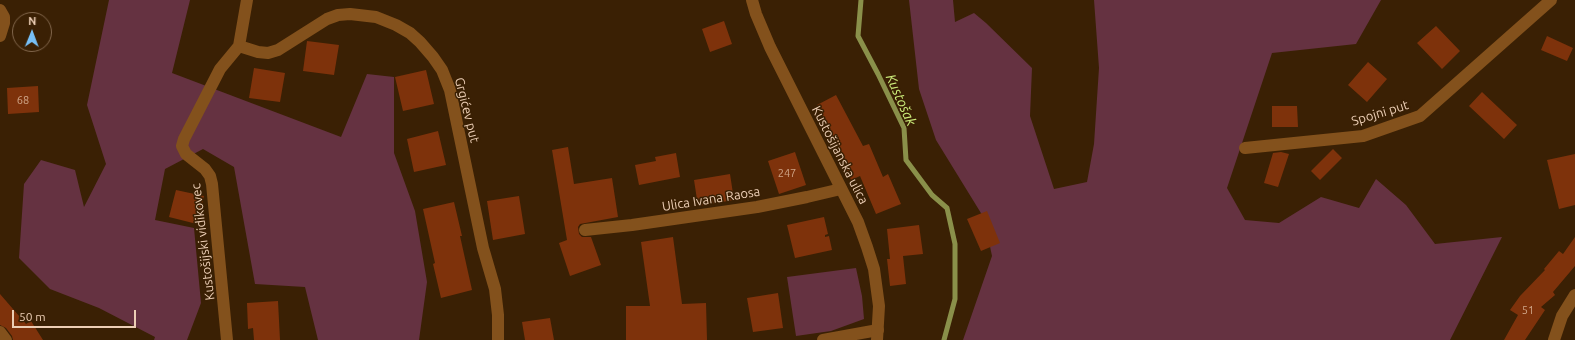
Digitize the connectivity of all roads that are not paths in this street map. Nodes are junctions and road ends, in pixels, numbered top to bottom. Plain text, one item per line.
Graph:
1 (247, 0) edge
2 (752, 0) edge
3 (1551, 0) edge
4 (0, 10) edge
5 (0, 36) edge
6 (238, 46) junction
7 (1245, 148) dead end
8 (841, 189) junction
9 (585, 230) dead end
10 (1575, 295) edge
11 (0, 332) edge
12 (878, 335) edge
13 (6, 340) edge
14 (227, 340) edge
15 (498, 340) edge
16 (823, 340) edge
17 (1554, 340) edge

1 - 6 street, Kustošijski vidikovec
2 - 8 street, Kustošijanska ulica
3 - 7 street, Spojni put
4 - 5 street
6 - 14 street, Kustošijski vidikovec
6 - 15 street, Grgićev put
8 - 9 street, Ulica Ivana Raosa
8 - 12 street, Kustošijanska ulica
10 - 17 street
11 - 13 street
12 - 16 street, Kustošijanska ulica

